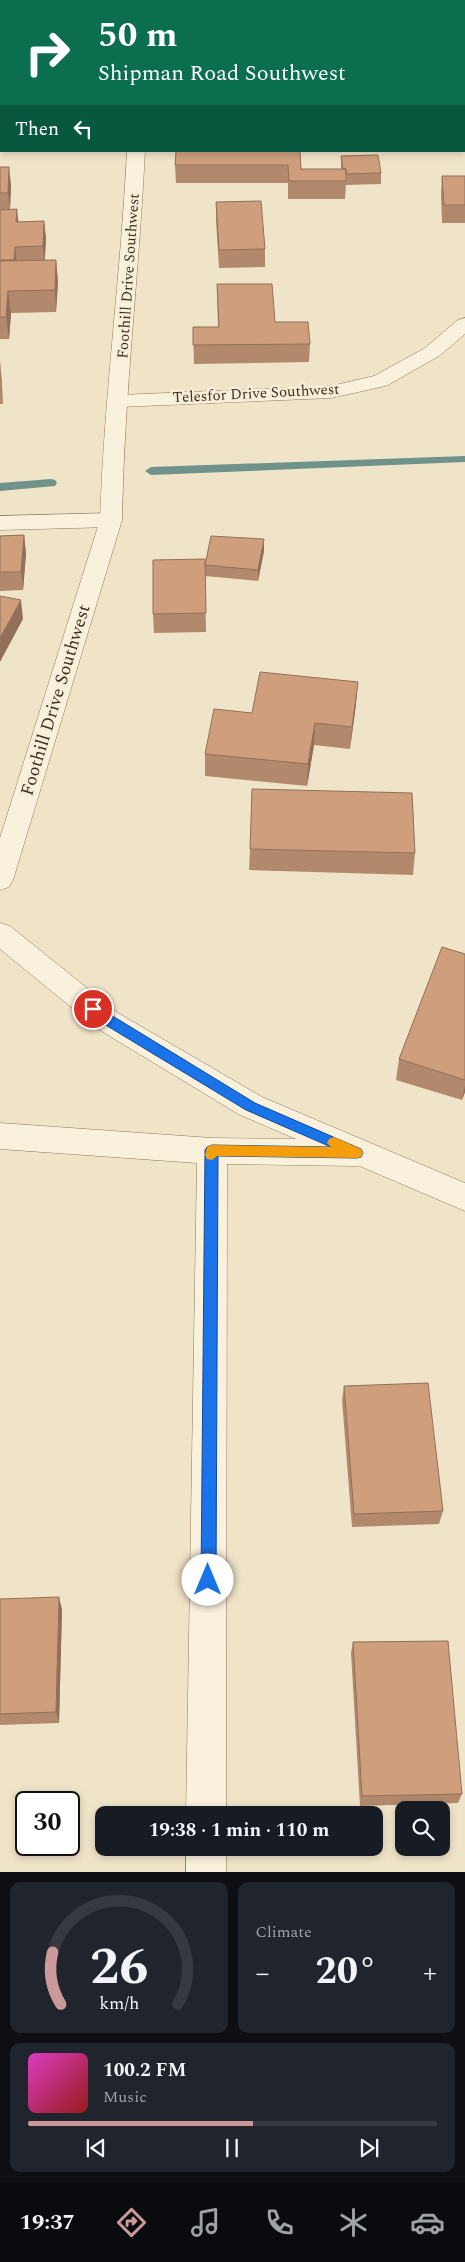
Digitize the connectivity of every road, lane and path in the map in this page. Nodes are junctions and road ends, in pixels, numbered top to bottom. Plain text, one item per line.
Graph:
1 (136, 152) edge
2 (465, 324) edge
3 (119, 401) junction
4 (111, 520) junction
5 (0, 523) edge
6 (0, 880) edge
7 (0, 934) edge
8 (0, 1136) edge
9 (212, 1150) junction
10 (357, 1153) junction
11 (465, 1197) edge
12 (206, 1806) edge
13 (206, 1856) edge
14 (206, 1872) edge

1 - 3 street, Foothill Drive Southwest
2 - 3 street, Telesfor Drive Southwest
3 - 4 street, Foothill Drive Southwest
4 - 5 street
4 - 6 street, Foothill Drive Southwest
7 - 10 street
8 - 9 street
9 - 10 street
9 - 12 street
10 - 11 street
13 - 14 street

